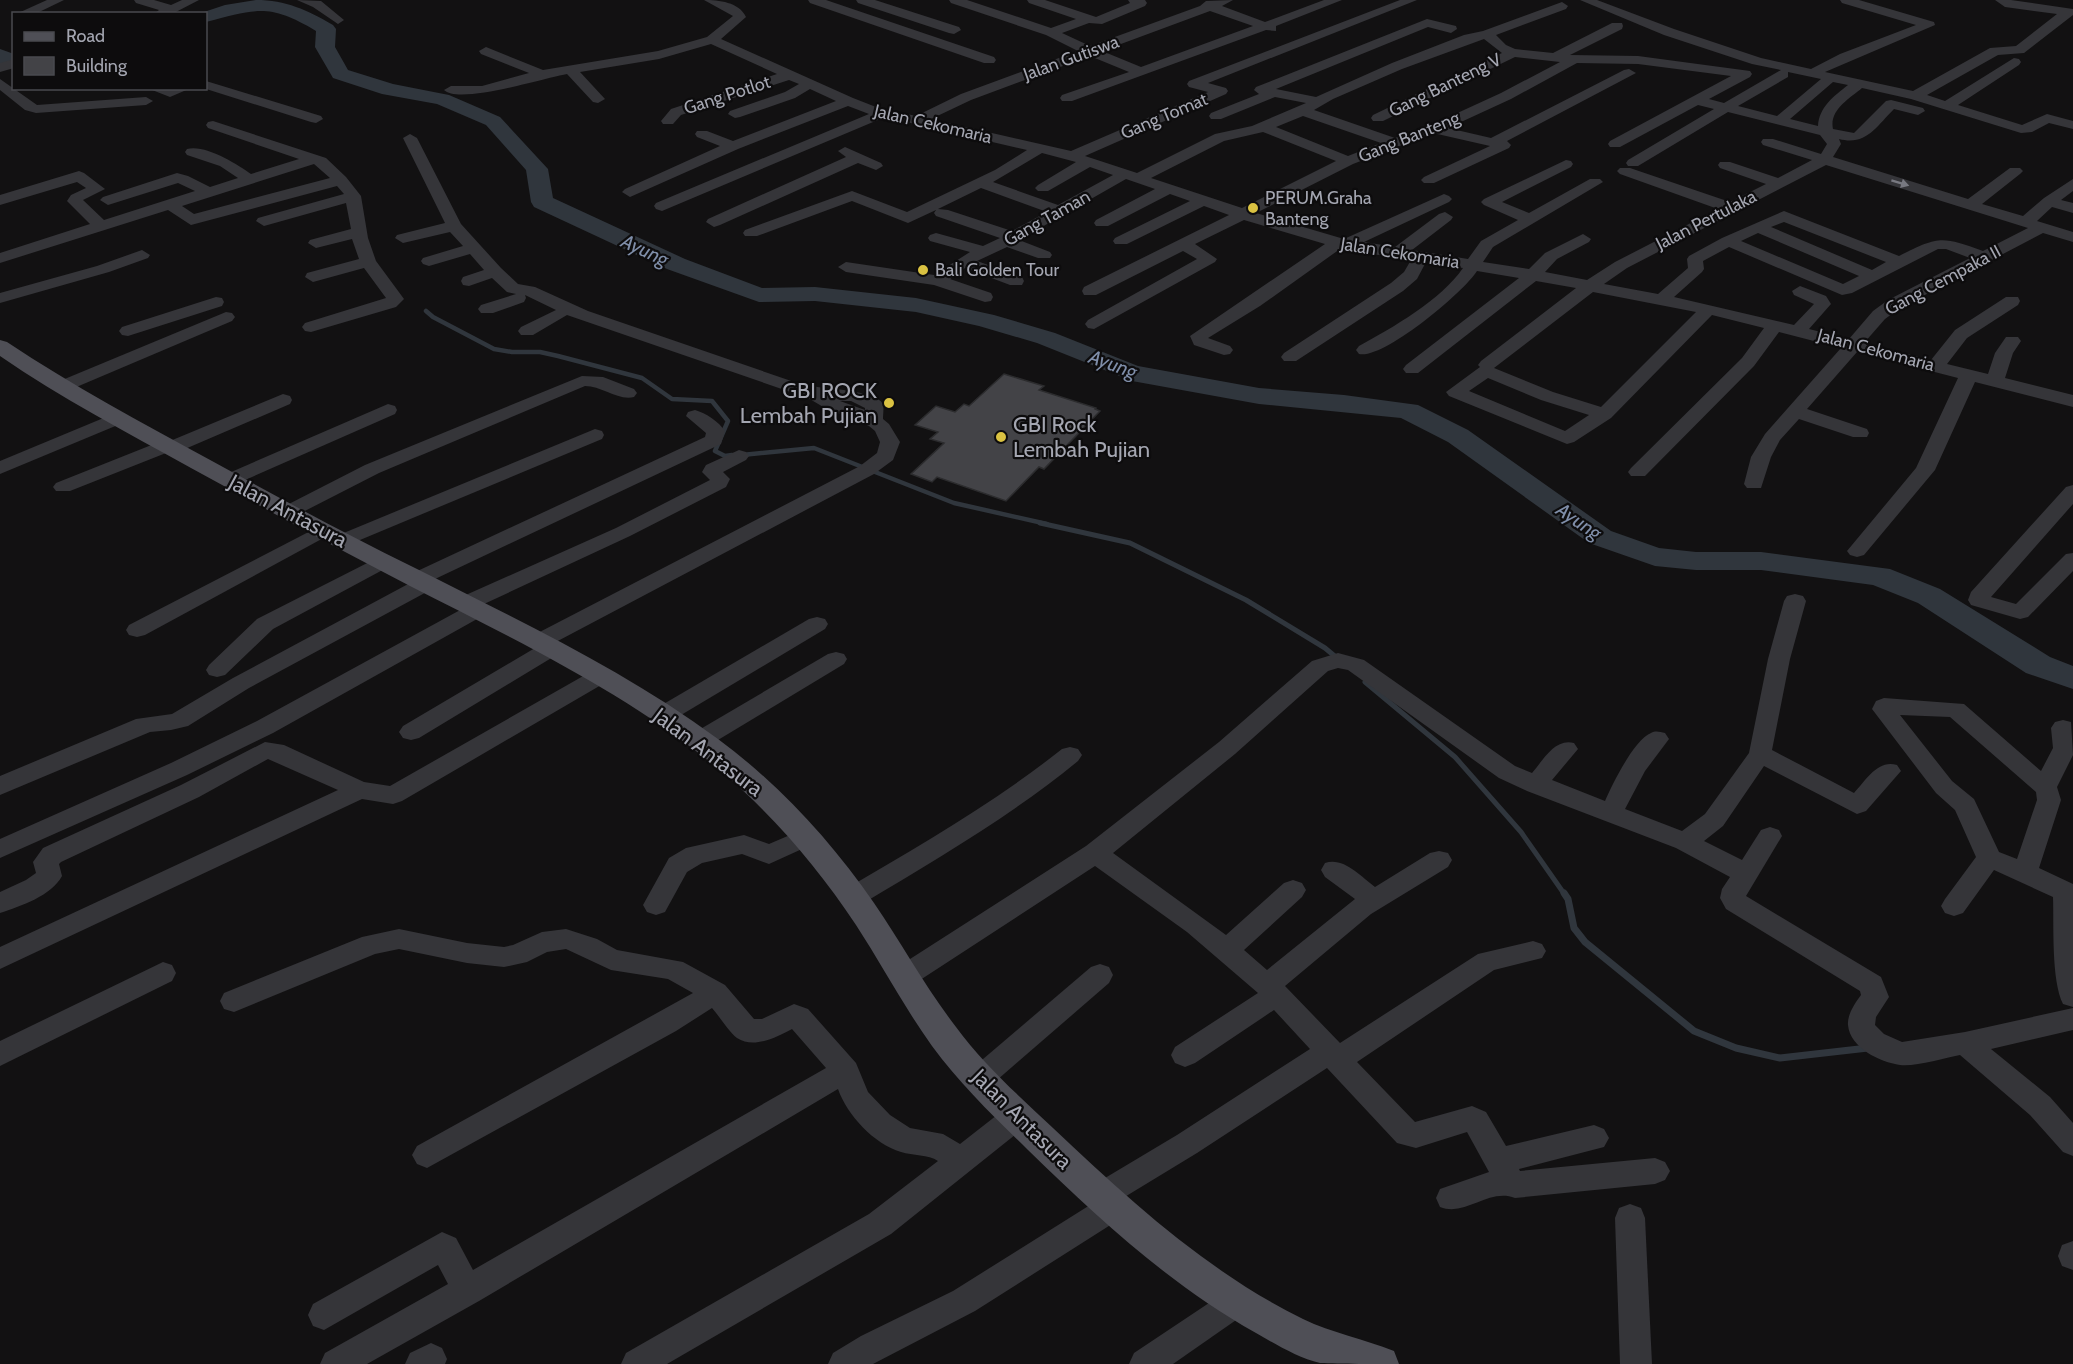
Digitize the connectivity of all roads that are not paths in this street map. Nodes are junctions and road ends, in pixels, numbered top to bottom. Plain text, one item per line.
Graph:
1 (58, 0) edge
2 (140, 0) edge
3 (193, 0) edge
4 (303, 0) edge
5 (710, 0) edge
6 (749, 0) edge
7 (814, 0) edge
8 (862, 0) edge
9 (955, 0) edge
10 (1033, 0) edge
11 (1134, 0) edge
12 (1190, 0) edge
13 (1227, 0) edge
14 (1336, 0) edge
15 (1411, 0) edge
16 (1586, 0) edge
17 (2001, 0) edge
18 (1851, 1) edge
19 (39, 2) edge
20 (1562, 6) dead end
21 (727, 7) junction
22 (1210, 7) junction
23 (166, 11) edge
24 (25, 12) edge
25 (2071, 13) edge
26 (1088, 19) junction
27 (338, 20) dead end
28 (1266, 26) junction
29 (1617, 26) dead end
30 (1451, 29) dead end
31 (954, 30) dead end
32 (1051, 32) junction
33 (1486, 34) junction
34 (712, 40) junction
35 (1304, 41) junction
36 (1657, 48) dead end
37 (486, 51) dead end
38 (1091, 51) junction
39 (1725, 51) junction
40 (1513, 53) junction
41 (1554, 57) junction
42 (1575, 59) junction
43 (989, 60) dead end
44 (1638, 60) junction
45 (2014, 62) dead end
46 (1692, 66) junction
47 (571, 70) junction
48 (1141, 72) junction
49 (1629, 73) dead end
50 (1813, 73) junction
51 (542, 74) junction
52 (1783, 74) dead end
53 (789, 75) junction
54 (1828, 80) dead end
55 (0, 83) edge
56 (1860, 83) junction
57 (207, 85) edge
58 (807, 85) junction
59 (119, 90) edge
60 (178, 90) edge
61 (451, 90) dead end
62 (1271, 94) junction
63 (150, 95) edge
64 (1915, 96) junction
65 (1067, 98) dead end
66 (598, 99) dead end
67 (848, 101) junction
68 (1699, 101) junction
69 (1319, 102) junction
70 (99, 105) junction
71 (265, 105) junction
72 (1728, 108) junction
73 (1303, 111) junction
74 (1945, 111) junction
75 (248, 112) dead end
76 (882, 113) junction
77 (735, 114) dead end
78 (1216, 116) dead end
79 (230, 118) dead end
80 (1378, 118) dead end
81 (316, 120) dead end
82 (668, 121) dead end
83 (1779, 121) junction
84 (916, 122) junction
85 (2073, 125) edge
86 (1263, 127) junction
87 (1433, 129) junction
88 (702, 134) dead end
89 (1827, 134) junction
90 (410, 138) dead end
91 (819, 138) junction
92 (1494, 142) junction
93 (1768, 142) dead end
94 (1395, 144) junction
95 (1615, 144) dead end
96 (733, 146) junction
97 (1040, 148) junction
98 (192, 153) dead end
99 (1072, 156) junction
100 (858, 158) junction
101 (313, 159) junction
102 (1824, 160) junction
103 (1348, 161) junction
104 (1089, 162) junction
105 (1566, 164) dead end
106 (876, 166) dead end
107 (2015, 171) dead end
108 (1132, 176) junction
109 (248, 178) junction
110 (341, 180) junction
111 (1430, 180) dead end
112 (1595, 182) dead end
113 (980, 183) junction
114 (1778, 183) junction
115 (2073, 184) edge
116 (1043, 188) dead end
117 (1170, 188) junction
118 (206, 191) junction
119 (630, 192) dead end
120 (1760, 192) junction
121 (353, 196) junction
122 (1444, 199) dead end
123 (0, 200) edge
124 (108, 200) dead end
125 (1203, 200) junction
126 (2049, 201) junction
127 (168, 203) junction
128 (1970, 204) junction
129 (662, 206) dead end
130 (1731, 208) junction
131 (2073, 208) edge
132 (1060, 211) junction
133 (942, 213) dead end
134 (1241, 214) junction
135 (1445, 217) dead end
136 (1530, 219) junction
137 (264, 221) dead end
138 (714, 222) dead end
139 (1102, 223) dead end
140 (2034, 224) junction
141 (100, 225) junction
142 (454, 226) junction
143 (1758, 228) junction
144 (359, 232) junction
145 (751, 233) dead end
146 (2073, 237) edge
147 (403, 238) dead end
148 (936, 238) dead end
149 (1009, 239) junction
150 (1583, 239) dead end
151 (1121, 241) dead end
152 (1728, 242) junction
153 (315, 243) dead end
154 (1183, 244) junction
155 (1341, 244) junction
156 (473, 248) junction
157 (982, 252) junction
158 (1399, 252) junction
159 (142, 255) dead end
160 (1044, 255) dead end
161 (1421, 256) junction
162 (0, 258) edge
163 (1986, 258) junction
164 (429, 261) dead end
165 (368, 262) junction
166 (963, 262) junction
167 (1899, 262) junction
168 (1472, 264) junction
169 (846, 267) dead end
170 (495, 272) junction
171 (1533, 275) junction
172 (1873, 276) junction
173 (313, 277) dead end
174 (937, 280) junction
175 (469, 281) dead end
176 (1016, 281) dead end
177 (1590, 285) junction
178 (1090, 291) dead end
179 (1800, 291) dead end
180 (515, 293) junction
181 (985, 297) dead end
182 (0, 298) edge
183 (1662, 299) junction
184 (2012, 301) dead end
185 (487, 309) dead end
186 (1708, 309) junction
187 (559, 314) junction
188 (582, 315) junction
189 (1094, 324) dead end
190 (1776, 324) junction
191 (616, 326) junction
192 (311, 327) dead end
193 (1799, 330) junction
194 (527, 331) dead end
195 (593, 340) dead end
196 (2012, 341) dead end
197 (1854, 345) junction
198 (0, 346) edge
199 (147, 349) junction
200 (1224, 350) dead end
201 (1365, 350) dead end
202 (1290, 357) dead end
203 (1486, 365) dead end
204 (1936, 366) junction
205 (1412, 369) dead end
206 (1969, 374) junction
207 (1995, 381) junction
208 (61, 387) junction
209 (628, 393) dead end
210 (283, 400) dead end
211 (2073, 401) edge
212 (388, 411) dead end
213 (1795, 411) junction
214 (1604, 414) junction
215 (695, 416) dead end
216 (118, 418) junction
217 (1860, 433) dead end
218 (595, 435) dead end
219 (168, 447) junction
220 (739, 456) dead end
221 (0, 468) edge
222 (1638, 472) dead end
223 (229, 480) junction
224 (1755, 484) dead end
225 (63, 487) dead end
226 (2073, 491) edge
227 (288, 512) junction
228 (331, 536) junction
229 (1857, 551) dead end
230 (2073, 559) edge
231 (383, 561) junction
232 (422, 581) junction
233 (1795, 601) dead end
234 (473, 606) junction
235 (817, 624) dead end
236 (137, 630) dead end
237 (544, 645) junction
238 (836, 659) dead end
239 (217, 670) dead end
240 (600, 676) junction
241 (663, 716) junction
242 (2063, 728) dead end
243 (411, 732) dead end
244 (1657, 739) dead end
245 (700, 740) junction
246 (1566, 748) dead end
247 (1760, 753) junction
248 (1070, 754) dead end
249 (1889, 771) dead end
250 (1535, 785) junction
251 (0, 786) edge
252 (2045, 787) junction
253 (360, 790) junction
254 (1611, 813) junction
255 (1770, 836) dead end
256 (804, 838) junction
257 (1685, 842) junction
258 (0, 849) edge
259 (1095, 853) junction
260 (1989, 858) junction
261 (1438, 860) dead end
262 (1334, 870) dead end
263 (2025, 872) junction
264 (1746, 874) junction
265 (1293, 890) dead end
266 (2070, 893) edge
267 (853, 897) junction
268 (1373, 899) junction
269 (0, 903) edge
270 (656, 905) dead end
271 (1954, 906) dead end
272 (1227, 951) junction
273 (1533, 951) dead end
274 (0, 959) edge
275 (163, 972) dead end
276 (1100, 975) dead end
277 (905, 976) junction
278 (1272, 989) junction
279 (715, 993) junction
280 (2073, 996) edge
281 (234, 1000) dead end
282 (2073, 1019) edge
283 (1965, 1043) junction
284 (0, 1054) edge
285 (1185, 1055) dead end
286 (1333, 1055) junction
287 (846, 1071) junction
288 (979, 1079) junction
289 (1016, 1117) junction
290 (1594, 1138) dead end
291 (2073, 1143) edge
292 (427, 1155) dead end
293 (959, 1161) junction
294 (1503, 1170) junction
295 (1655, 1171) dead end
296 (1451, 1198) dead end
297 (1107, 1202) junction
298 (1630, 1218) dead end
299 (468, 1291) junction
300 (1238, 1301) junction
301 (324, 1315) dead end
302 (336, 1364) edge
303 (637, 1364) edge
304 (844, 1364) edge
305 (1145, 1364) edge
306 (1380, 1364) edge
307 (1635, 1364) edge

1 - 19 street
2 - 23 street
3 - 23 street
4 - 27 street
5 - 21 street
6 - 21 street
7 - 43 street
8 - 31 street
9 - 32 street
10 - 26 street
11 - 26 street
12 - 22 street
13 - 22 street, Jalan Gutiswa
14 - 28 street
15 - 35 street
16 - 39 street
17 - 25 street
18 - 50 street
19 - 24 street
20 - 33 street, Gang Taman
21 - 34 street
22 - 28 street
22 - 38 street, Jalan Gutiswa
25 - 64 street
26 - 32 street
28 - 35 street
28 - 48 street
29 - 41 street
30 - 62 street
32 - 38 street
33 - 40 street
33 - 69 street, Gang Taman
34 - 47 street
34 - 53 street, Jalan Cekomaria
35 - 99 street, Gang Tomat
36 - 44 street
37 - 51 street
38 - 48 street
38 - 84 street, Jalan Gutiswa
39 - 46 street
39 - 50 street
40 - 41 street
40 - 80 street, Gang Banteng V
41 - 42 street
42 - 44 street
42 - 87 street, Gang Banteng
44 - 46 street
45 - 74 street
46 - 68 street
47 - 51 street
47 - 66 street
48 - 65 street
49 - 92 street
50 - 56 street
51 - 61 street
52 - 72 street
53 - 58 street, Jalan Cekomaria
53 - 82 street, Gang Potlot
54 - 83 street
55 - 70 street
56 - 64 street
56 - 89 street
57 - 71 street
58 - 67 street, Jalan Cekomaria
58 - 77 street
59 - 70 street
60 - 63 street
62 - 69 street
62 - 78 street
63 - 70 street
64 - 74 street
67 - 76 street, Jalan Cekomaria
67 - 96 street
68 - 72 street
68 - 95 street
69 - 73 street, Gang Taman
71 - 75 street
71 - 81 street
72 - 83 street
72 - 130 street
73 - 86 street, Gang Taman
73 - 94 street
74 - 85 street
74 - 89 street
76 - 84 street, Jalan Cekomaria
76 - 91 street
79 - 101 street
83 - 89 street
84 - 97 street, Jalan Cekomaria
86 - 103 street
86 - 108 street, Gang Taman
87 - 92 street
87 - 94 street, Gang Banteng
88 - 96 street
89 - 102 street
90 - 142 street
91 - 100 street
91 - 129 street
92 - 111 street
93 - 102 street
94 - 103 street, Gang Banteng
96 - 119 street
97 - 99 street, Jalan Cekomaria
97 - 113 street
98 - 109 street
99 - 104 street, Jalan Cekomaria
100 - 106 street
100 - 138 street
101 - 109 street
101 - 110 street
102 - 114 street, Jalan Pertulaka
102 -> 128 street
103 - 134 street, Gang Banteng
104 - 108 street, Jalan Cekomaria
104 - 116 street
105 - 136 street
107 - 128 street
108 - 117 street, Jalan Cekomaria
108 - 132 street, Gang Taman
109 - 118 street
110 - 121 street
110 - 127 street
112 - 136 street
113 - 132 street
113 - 145 street
114 - 120 street, Jalan Pertulaka
114 - 120 street
115 - 126 street, Gang Cempaka II
117 - 125 street, Jalan Cekomaria
117 - 139 street
118 - 124 street
118 - 127 street
120 - 130 street, Jalan Pertulaka
121 - 137 street
121 - 144 street
122 - 155 street
123 - 141 street
125 - 134 street, Jalan Cekomaria
125 - 151 street
126 - 131 street
126 - 140 street, Gang Cempaka II
127 - 141 street
128 - 140 street
130 - 177 street, Jalan Pertulaka
132 - 149 street, Gang Taman
133 - 149 street
134 - 154 street, Gang Banteng
134 - 155 street, Jalan Cekomaria
135 - 158 street
136 - 168 street
140 - 146 street
140 - 163 street, Gang Cempaka II
141 - 162 street
142 - 147 street
142 - 156 street
143 - 152 street
143 - 167 street
143 - 172 street
144 - 153 street
144 - 165 street
148 - 157 street
149 - 157 street, Gang Taman
149 - 160 street
150 - 171 street
152 - 172 street
152 - 183 street
154 - 178 street, Gang Banteng
154 - 189 street
155 - 158 street, Jalan Cekomaria
155 - 200 street
156 - 164 street
156 - 170 street
157 - 166 street, Gang Taman
158 - 161 street, Jalan Cekomaria
159 - 182 street
161 - 168 street, Jalan Cekomaria
161 - 202 street
163 - 167 street
163 - 197 street, Gang Cempaka II
165 - 173 street
165 - 192 street
166 - 174 street, Gang Taman
166 - 176 street
167 - 172 street
168 - 171 street, Jalan Cekomaria
168 - 201 street
169 - 174 street
170 - 175 street
170 - 180 street
171 - 177 street, Jalan Cekomaria
171 - 205 street
174 - 181 street
177 - 183 street, Jalan Cekomaria
177 - 203 street, Jalan Pertulaka
179 - 193 street
180 - 185 street
180 - 187 street
180 - 188 street
183 - 186 street, Jalan Cekomaria
184 - 204 street
186 - 190 street, Jalan Cekomaria
186 - 214 street
187 - 188 street
187 - 194 street
188 - 191 street
190 - 193 street, Jalan Cekomaria
190 - 222 street
191 - 195 street
191 - 237 street
193 - 197 street, Jalan Cekomaria
196 - 207 street
197 - 204 street, Jalan Cekomaria
197 - 213 street, Gang Cempaka II
198 - 208 main road, Jalan Antasura
199 - 199 street
199 - 208 street
204 - 206 street, Jalan Cekomaria
206 - 207 street, Jalan Cekomaria
206 - 229 street
207 - 211 street, Jalan Cekomaria
208 - 216 main road, Jalan Antasura
209 - 227 street
210 - 219 street
212 - 223 street
213 - 217 street
213 - 224 street, Gang Cempaka II
214 - 214 street
215 - 232 street
216 - 219 main road, Jalan Antasura
216 - 221 street
218 - 228 street
219 - 223 main road, Jalan Antasura
219 - 225 street
220 - 234 street
223 - 227 main road, Jalan Antasura
226 - 230 street
227 - 228 main road, Jalan Antasura
228 - 231 main road, Jalan Antasura
228 - 236 street
231 - 232 main road, Jalan Antasura
231 - 239 street
232 - 234 main road, Jalan Antasura
232 - 251 street
233 - 247 street
234 - 237 main road, Jalan Antasura
234 - 258 street
235 - 241 street
237 - 240 main road, Jalan Antasura
237 - 243 street
238 - 245 street
240 - 241 main road, Jalan Antasura
240 - 253 street
241 - 245 main road, Jalan Antasura
242 - 252 street
244 - 254 street
245 - 256 main road, Jalan Antasura
246 - 250 street
247 - 249 street
247 - 257 street
248 - 267 street
250 - 254 street
250 - 259 street
252 - 260 street
252 - 263 street
253 - 269 street
253 - 274 street
254 - 257 street
255 - 264 street
256 - 267 main road, Jalan Antasura
256 - 270 street
257 - 264 street
259 - 272 street
259 - 277 street
260 - 263 street
260 - 271 street
261 - 268 street
262 - 268 street
263 - 266 street
264 - 283 street
265 - 272 street
266 - 280 street
267 - 277 main road, Jalan Antasura
268 - 278 street
272 - 278 street
273 - 286 street
275 - 284 street
276 - 288 street
277 - 288 main road, Jalan Antasura
278 - 285 street
278 - 286 street
279 - 281 street
279 - 287 street
279 - 292 street
282 - 283 street
283 - 291 street
286 - 294 street
286 - 297 street
287 - 293 street
287 - 299 street
288 - 289 main road, Jalan Antasura
289 - 293 street
289 - 297 main road, Jalan Antasura
290 - 294 street
293 - 303 street
294 - 295 street
294 - 296 street
297 - 300 main road, Jalan Antasura
297 - 304 street
298 - 307 street
299 - 301 street
299 - 302 street
300 - 305 street
300 - 306 main road, Jalan Antasura

